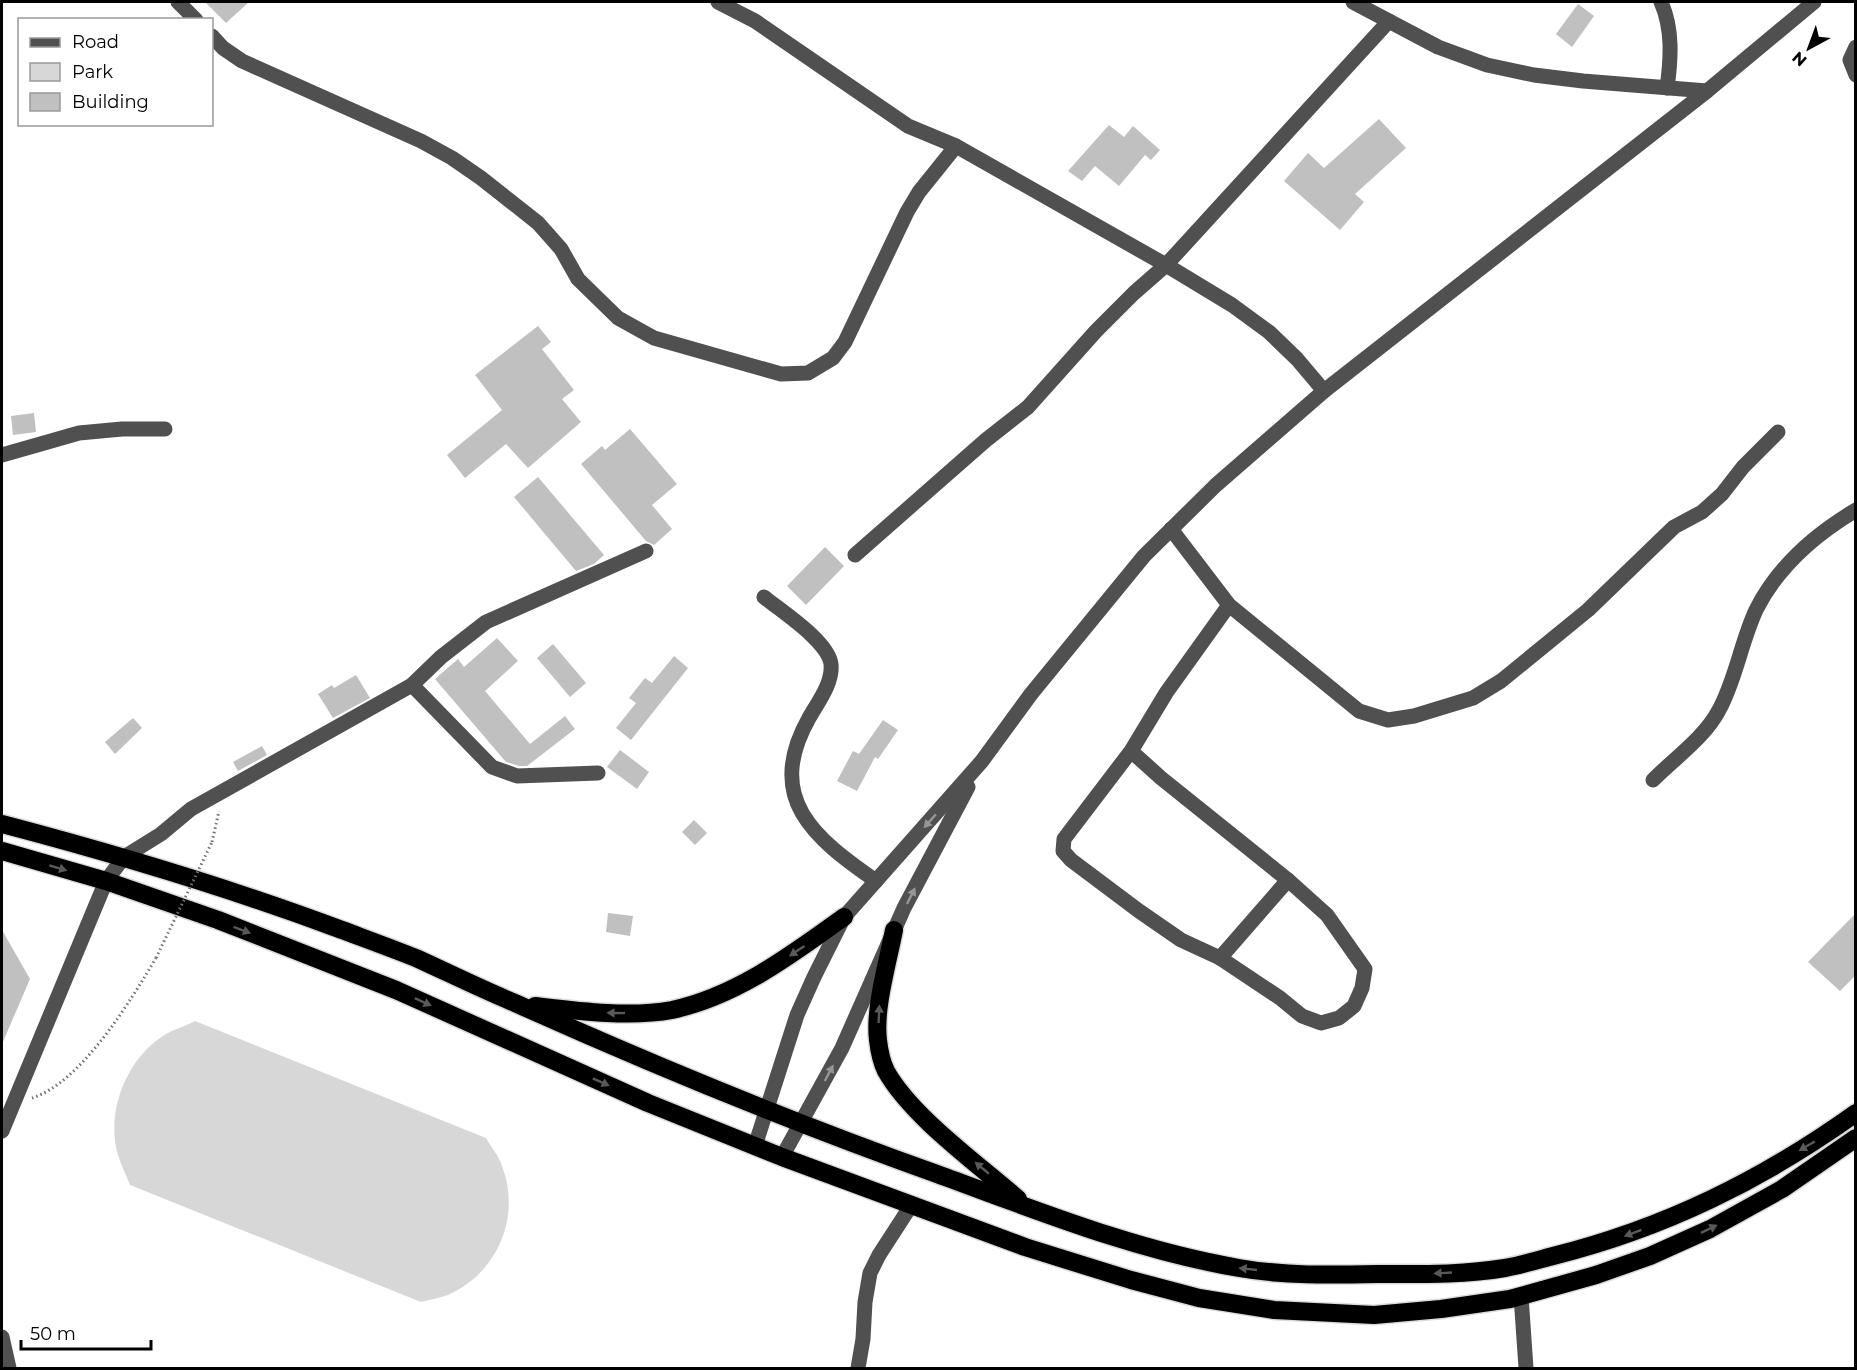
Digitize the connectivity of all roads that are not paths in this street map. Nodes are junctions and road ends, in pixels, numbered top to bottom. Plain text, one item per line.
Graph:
1 (178, 2) edge
2 (718, 2) edge
3 (1353, 2) edge
4 (1661, 2) edge
5 (1814, 2) edge
6 (194, 18) edge
7 (1389, 21) junction
8 (213, 37) edge
9 (1856, 47) edge
10 (1856, 75) edge
11 (1667, 88) junction
12 (1707, 91) junction
13 (956, 146) junction
14 (1166, 265) junction
15 (1324, 391) junction
16 (165, 429) dead end
17 (1778, 432) dead end
18 (2, 455) edge
19 (1856, 510) edge
20 (1171, 530) junction
21 (646, 551) dead end
22 (855, 555) dead end
23 (764, 597) dead end
24 (1229, 605) junction
25 (412, 685) junction
26 (1131, 751) junction
27 (982, 761) junction
28 (598, 773) dead end
29 (1653, 780) dead end
30 (2, 824) edge
31 (2, 851) edge
32 (124, 858) junction
33 (1288, 880) junction
34 (106, 881) junction
35 (876, 881) junction
36 (844, 918) junction
37 (894, 930) junction
38 (1220, 958) junction
39 (515, 1004) junction
40 (767, 1110) junction
41 (1856, 1113) edge
42 (801, 1124) junction
43 (2, 1131) edge
44 (1856, 1138) edge
45 (756, 1146) junction
46 (782, 1156) junction
47 (912, 1204) junction
48 (1026, 1206) junction
49 (1521, 1296) junction
50 (2, 1338) edge
51 (9, 1368) edge
52 (858, 1368) edge
53 (1526, 1368) edge

1 - 6 street
2 - 13 street
3 - 7 street
4 - 11 street
5 - 12 street
7 - 11 street
7 - 14 street
8 - 13 street
9 - 10 street
11 - 12 street
12 - 15 street
13 - 14 street
14 - 15 street
14 - 22 street
15 - 20 street
16 - 18 street
17 - 24 street
19 - 29 street
20 - 24 street
20 - 27 street
21 - 25 street
23 - 35 street
24 - 26 street
25 - 28 street
25 - 32 street
26 - 33 street
26 - 38 street
27 -> 35 street
37 -> 27 street
30 - 32 highway
31 -> 34 highway
32 - 34 street
32 - 39 highway
33 - 38 street
33 - 38 street
34 - 43 street
34 -> 45 highway
35 - 36 street
36 -> 39 highway
36 - 40 street
42 -> 37 street
48 -> 37 highway
39 - 40 highway
40 - 42 highway
40 - 45 street
41 -> 48 highway
42 - 46 street
42 - 48 highway
49 -> 44 highway
45 - 46 highway
46 - 47 highway
47 - 49 highway
47 - 52 street
49 - 53 street
50 - 51 street

